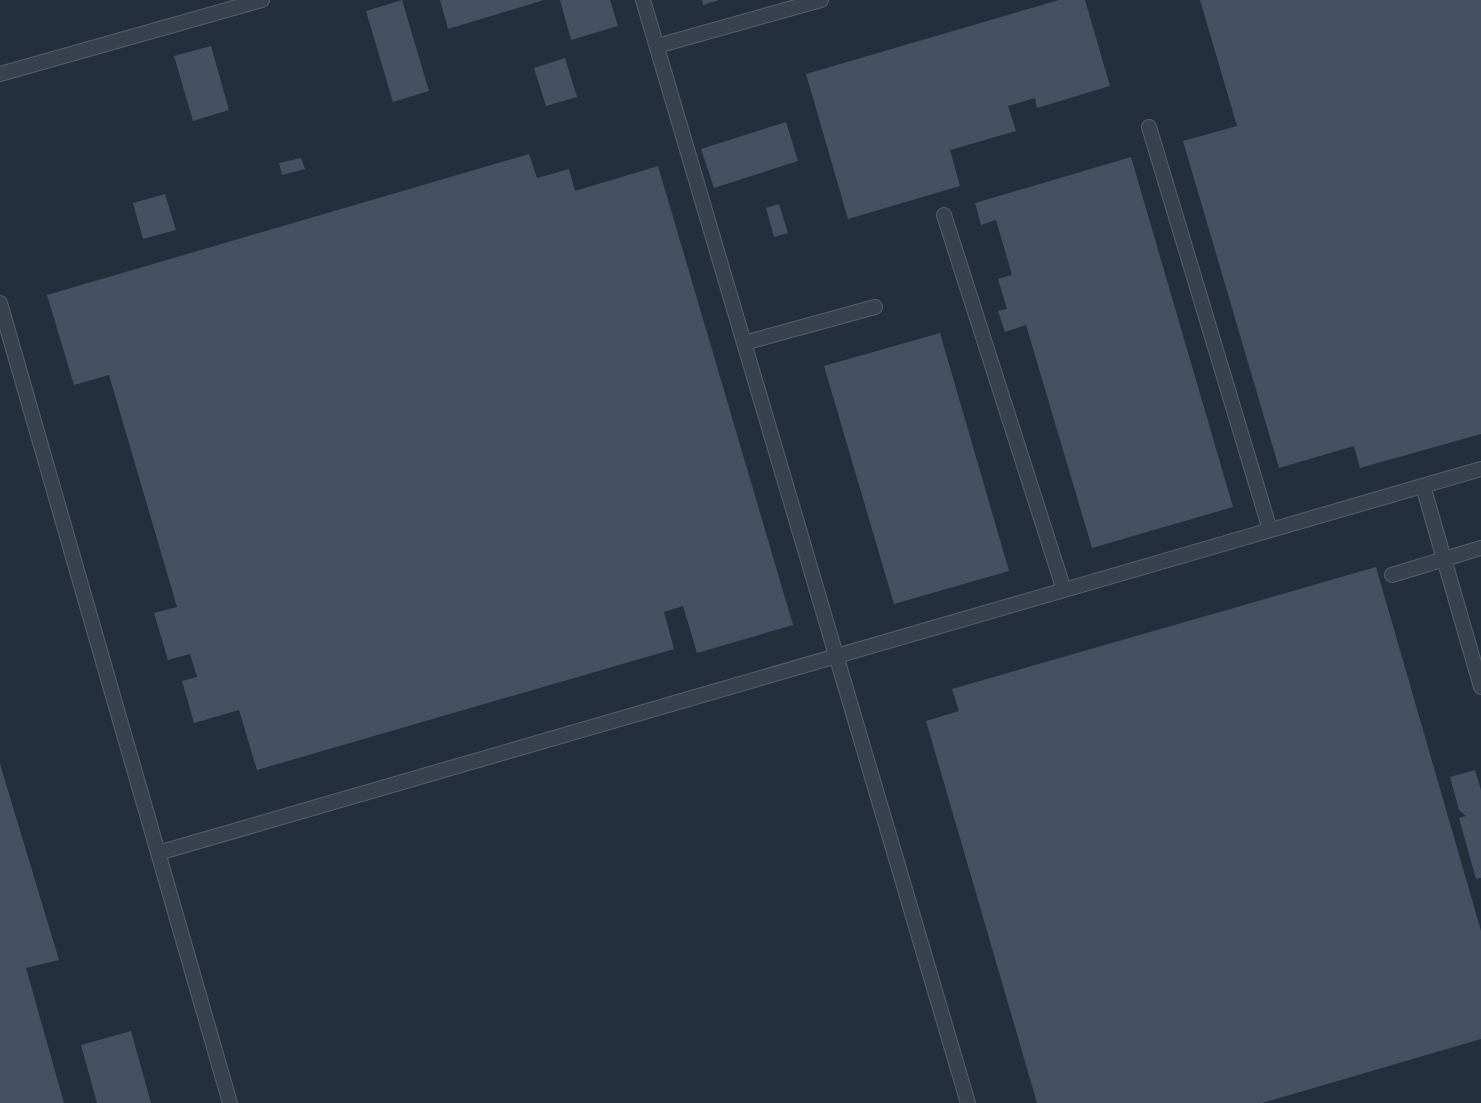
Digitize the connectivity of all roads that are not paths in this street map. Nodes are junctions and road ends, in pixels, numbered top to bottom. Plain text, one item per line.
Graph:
1 (262, 0) edge
2 (644, 0) edge
3 (821, 0) edge
4 (657, 46) junction
5 (0, 74) edge
6 (1149, 127) dead end
7 (944, 215) dead end
8 (0, 303) edge
9 (875, 307) dead end
10 (744, 343) junction
11 (1481, 469) edge
12 (1423, 486) junction
13 (1270, 530) junction
14 (1481, 548) edge
15 (1444, 559) junction
16 (1392, 575) dead end
17 (1064, 590) junction
18 (837, 656) junction
19 (1481, 687) edge
20 (158, 853) junction
21 (230, 1103) edge
22 (968, 1103) edge

1 - 5 lane
2 - 4 lane
3 - 4 lane
4 - 10 lane
6 - 13 lane
7 - 17 lane
8 - 20 lane
9 - 10 lane
10 - 18 lane
11 - 12 lane
12 - 13 lane
12 - 15 lane
13 - 17 lane
14 - 15 lane
15 - 16 lane
15 - 19 lane
17 - 18 lane
18 - 20 lane
18 - 22 lane
20 - 21 lane

